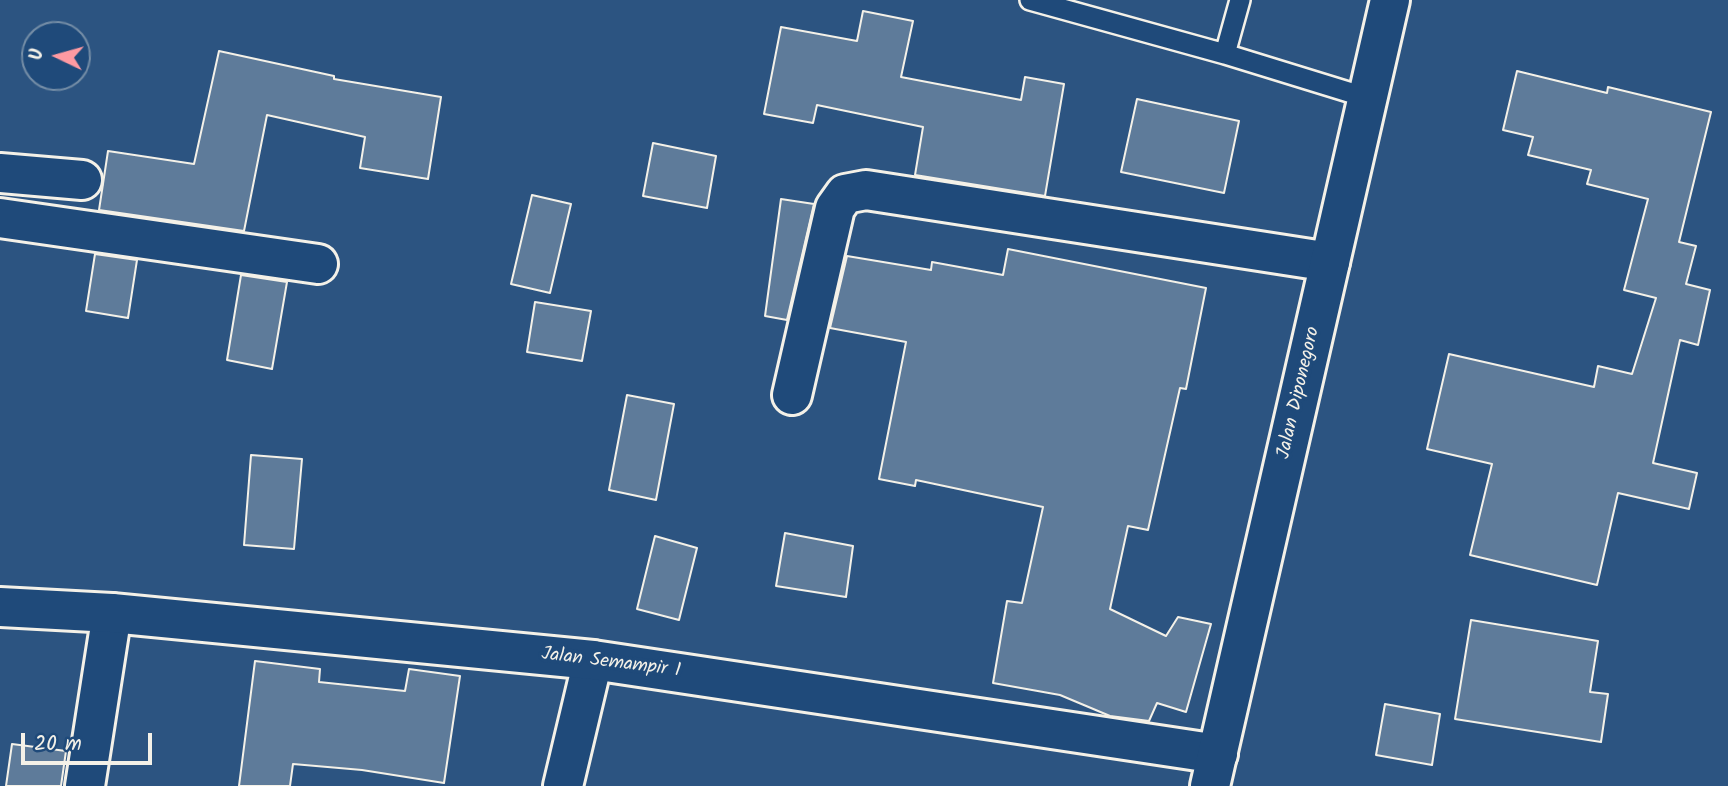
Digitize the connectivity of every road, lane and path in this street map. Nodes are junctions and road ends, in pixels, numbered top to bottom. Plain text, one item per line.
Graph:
1 (1030, 0) edge
2 (1240, 0) edge
3 (1390, 0) edge
4 (1225, 54) junction
5 (1368, 98) junction
6 (0, 173) edge
7 (82, 180) dead end
8 (0, 218) edge
9 (1330, 262) junction
10 (318, 264) dead end
11 (792, 395) dead end
12 (0, 607) edge
13 (112, 613) junction
14 (593, 660) junction
15 (1214, 770) edge
16 (85, 786) edge
17 (563, 786) edge

1 - 4 lane
2 - 4 lane
3 - 5 street, Jalan Diponegoro
4 - 5 lane
5 - 9 street, Jalan Diponegoro
6 - 7 street
8 - 10 street
9 - 11 street
9 - 15 street, Jalan Diponegoro
12 - 13 street, Jalan Semampir 1
13 - 14 street, Jalan Semampir 1
13 - 16 street
14 - 15 street, Jalan Semampir 1
14 - 17 street

